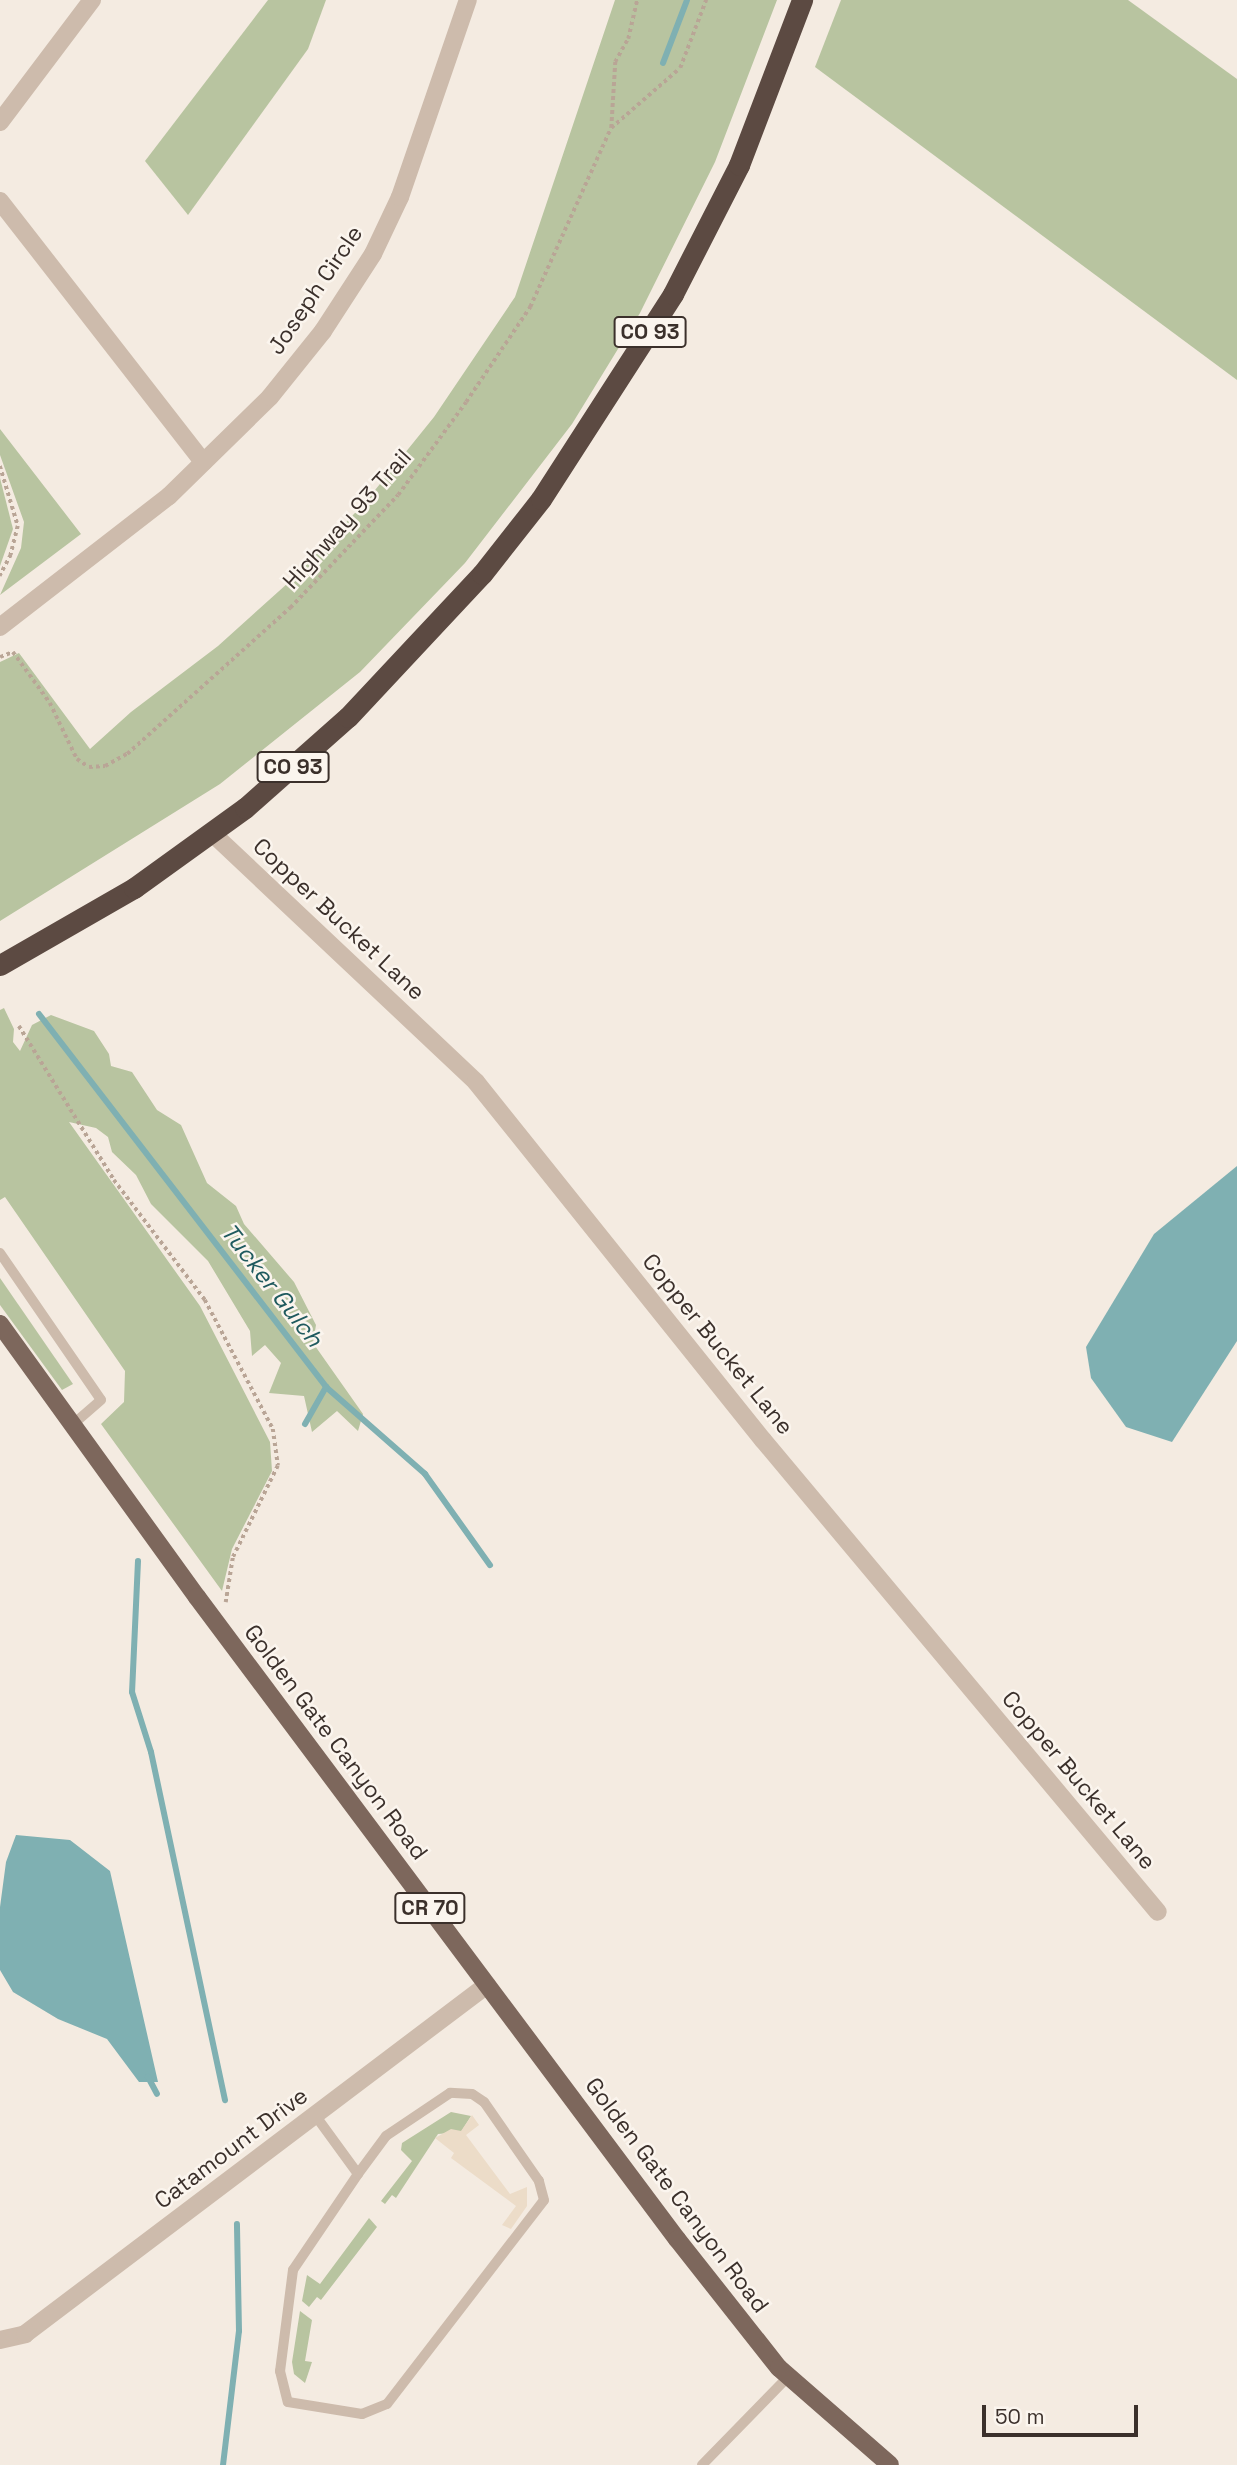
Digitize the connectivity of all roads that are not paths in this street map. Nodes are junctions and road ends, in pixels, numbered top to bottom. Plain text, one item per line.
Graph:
1 (92, 0) edge
2 (468, 0) edge
3 (802, 0) edge
4 (0, 122) edge
5 (0, 201) edge
6 (203, 463) junction
7 (0, 626) edge
8 (212, 833) junction
9 (23, 953) junction
10 (0, 965) edge
11 (0, 972) edge
12 (0, 1253) edge
13 (3, 1334) edge
14 (73, 1424) junction
15 (1158, 1912) dead end
16 (487, 1985) junction
17 (315, 2115) junction
18 (358, 2175) junction
19 (0, 2340) edge
20 (789, 2376) junction
21 (702, 2465) edge
22 (890, 2465) edge

1 - 4 street
2 - 6 street, Joseph Circle
3 - 8 highway, CO 93
5 - 6 street
6 - 7 street, Joseph Circle
8 - 9 highway, CO 93
8 - 15 street, Copper Bucket Lane
9 - 10 highway, CO 93
9 - 11 highway
12 - 14 lane
13 - 14 main road, Golden Gate Canyon Road / CR 70
14 - 16 main road, Golden Gate Canyon Road / CR 70
16 - 17 street, Catamount Drive
16 - 20 main road, Golden Gate Canyon Road / CR 70
17 - 18 lane
17 - 19 street, Catamount Drive
18 - 18 lane
20 - 21 lane
20 - 22 main road, Golden Gate Canyon Road / CR 70

